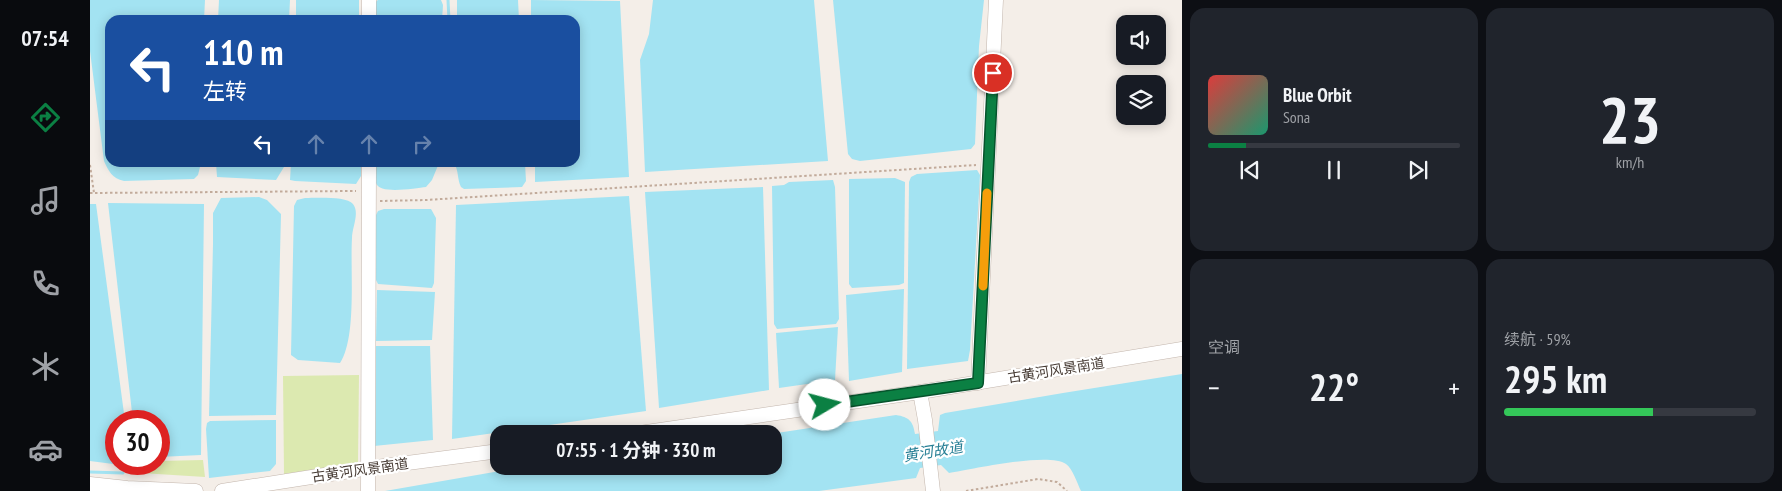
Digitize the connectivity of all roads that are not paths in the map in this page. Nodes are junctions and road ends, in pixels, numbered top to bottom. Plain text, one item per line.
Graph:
1 (370, 0) edge
2 (996, 0) edge
3 (369, 15) edge
4 (369, 167) edge
5 (1182, 349) edge
6 (978, 383) junction
7 (920, 392) junction
8 (694, 425) edge
9 (490, 453) edge
10 (368, 479) edge
11 (90, 484) edge
12 (196, 491) edge
13 (222, 491) edge
14 (933, 491) edge

1 - 3 street
2 - 6 street
4 - 10 street
5 - 6 street, 古黄河风景南道
6 - 7 street, 古黄河风景南道
7 - 8 street, 古黄河风景南道
7 - 14 street
9 - 10 street, 古黄河风景南道
10 - 13 street, 古黄河风景南道
11 - 12 street

